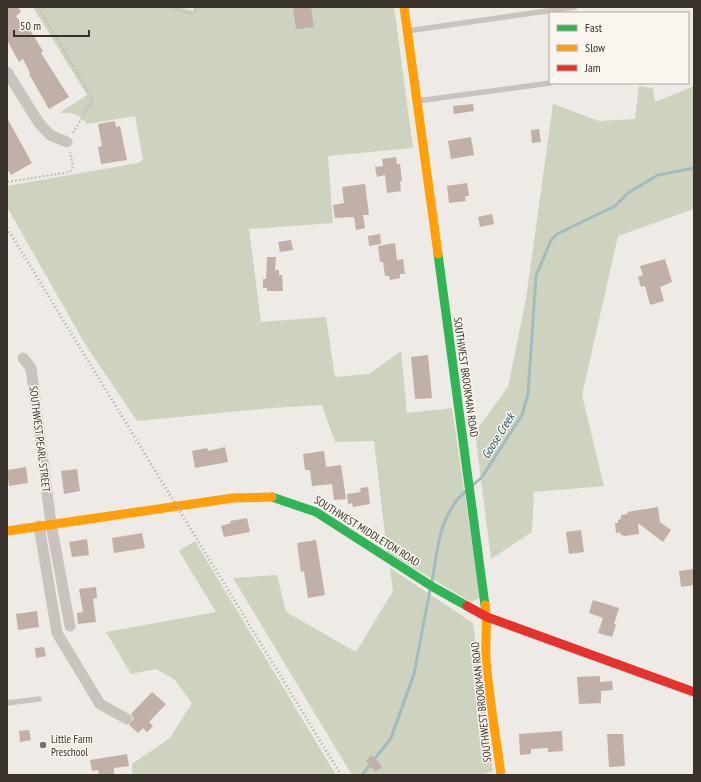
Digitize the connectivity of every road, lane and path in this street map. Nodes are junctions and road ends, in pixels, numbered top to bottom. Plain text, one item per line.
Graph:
1 (38, 7) edge
2 (168, 7) edge
3 (197, 7) edge
4 (404, 7) edge
5 (576, 7) edge
6 (407, 31) junction
7 (7, 72) edge
8 (549, 83) edge
9 (417, 101) junction
10 (67, 142) junction
11 (7, 182) edge
12 (23, 358) dead end
13 (51, 524) junction
14 (38, 526) junction
15 (7, 531) edge
16 (487, 617) junction
17 (70, 626) dead end
18 (694, 680) edge
19 (690, 691) edge
20 (39, 699) dead end
21 (7, 703) edge
22 (127, 718) dead end
23 (501, 775) edge

1 - 10 path
2 - 3 path
4 - 6 street, SOUTHWEST BROOKMAN ROAD
5 - 6 lane
6 - 9 street, SOUTHWEST BROOKMAN ROAD
7 - 10 street
8 - 9 lane
9 - 16 street, SOUTHWEST BROOKMAN ROAD
10 - 11 path
12 - 13 street, SOUTHWEST PEARL STREET
13 - 14 street, SOUTHWEST MIDDLETON ROAD
13 - 16 street, SOUTHWEST MIDDLETON ROAD
13 - 17 street, SOUTHWEST PEARL STREET
14 - 15 street, SOUTHWEST MIDDLETON ROAD
14 - 22 street
16 - 19 street, SOUTHWEST MIDDLETON ROAD
16 - 23 street, SOUTHWEST BROOKMAN ROAD
18 - 19 street
20 - 21 lane

